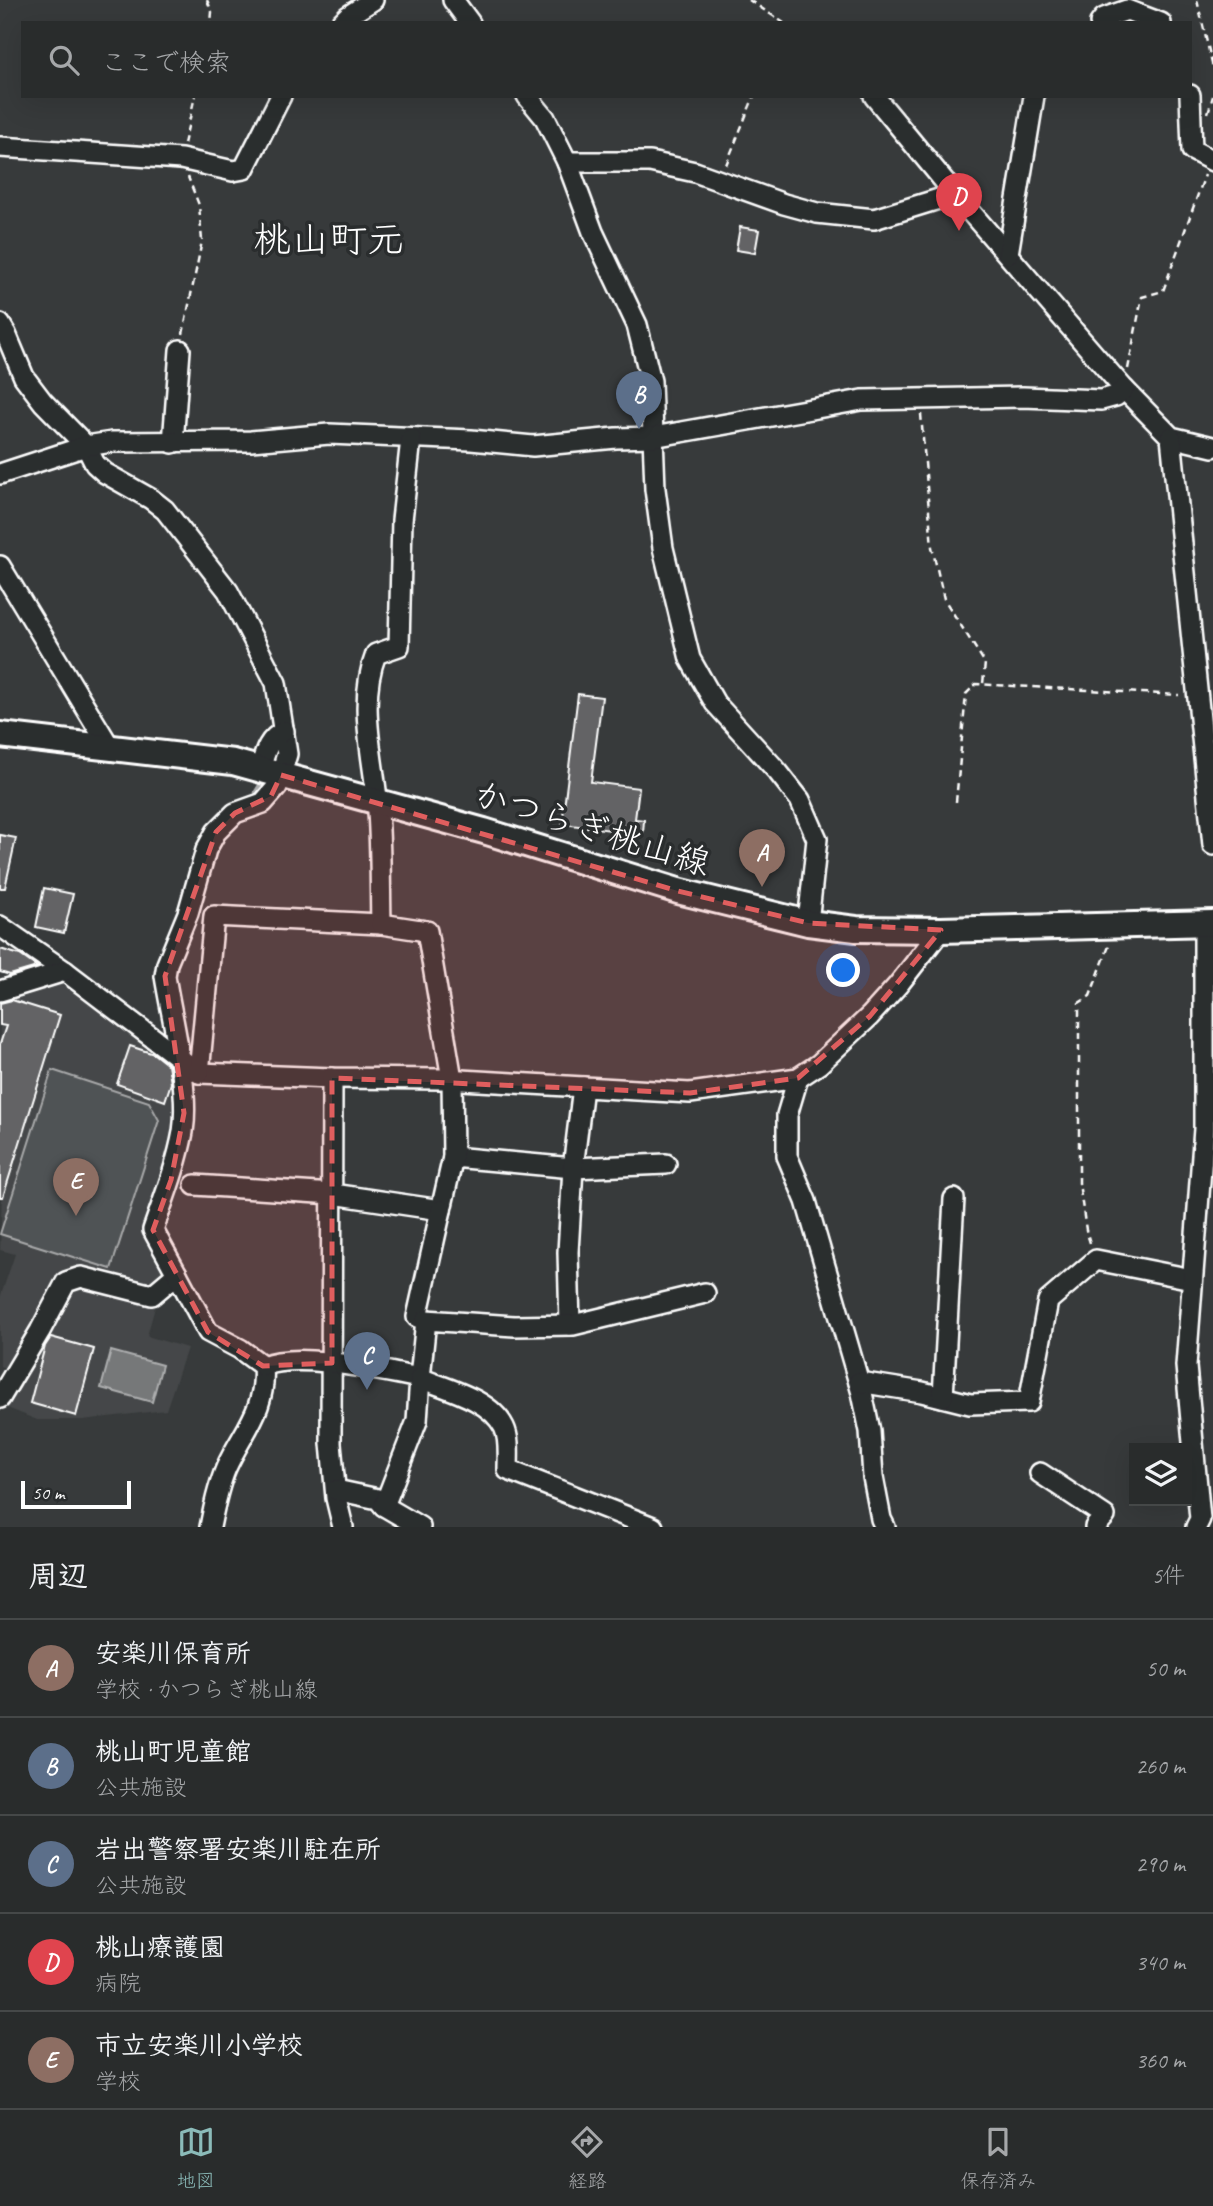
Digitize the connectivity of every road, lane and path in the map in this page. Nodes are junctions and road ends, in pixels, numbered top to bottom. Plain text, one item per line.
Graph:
1 (207, 0) edge
2 (373, 0) edge
3 (453, 0) edge
4 (750, 0) edge
5 (1197, 0) edge
6 (211, 21) edge
7 (343, 21) edge
8 (469, 21) edge
9 (781, 21) edge
10 (1102, 21) edge
11 (1156, 21) edge
12 (1213, 68) edge
13 (195, 98) edge
14 (280, 98) edge
15 (529, 98) edge
16 (753, 98) edge
17 (876, 98) edge
18 (1034, 98) edge
19 (1190, 98) edge
20 (0, 147) edge
21 (181, 159) junction
22 (1210, 159) edge
23 (567, 162) junction
24 (719, 181) junction
25 (955, 194) junction
26 (1008, 254) junction
27 (0, 324) edge
28 (180, 350) joint
29 (1124, 389) junction
30 (919, 399) junction
31 (653, 437) junction
32 (1171, 437) junction
33 (411, 439) junction
34 (173, 443) junction
35 (86, 446) junction
36 (1213, 447) edge
37 (0, 474) edge
38 (0, 566) edge
39 (984, 684) junction
40 (1196, 696) junction
41 (1206, 718) edge
42 (0, 735) edge
43 (109, 747) junction
44 (270, 772) junction
45 (377, 802) junction
46 (956, 802) dead end
47 (1213, 845) edge
48 (808, 923) junction
49 (1208, 923) edge
50 (381, 925) junction
51 (0, 926) edge
52 (1116, 926) junction
53 (941, 930) junction
54 (65, 971) junction
55 (0, 991) edge
56 (179, 1056) junction
57 (199, 1073) junction
58 (332, 1078) junction
59 (798, 1078) junction
60 (452, 1079) junction
61 (583, 1087) junction
62 (453, 1157) junction
63 (666, 1164) dead end
64 (573, 1168) junction
65 (195, 1185) dead end
66 (333, 1195) junction
67 (954, 1199) dead end
68 (441, 1210) junction
69 (1096, 1260) junction
70 (177, 1274) junction
71 (1192, 1279) junction
72 (705, 1293) dead end
73 (426, 1320) junction
74 (570, 1325) junction
75 (332, 1363) junction
76 (263, 1366) junction
77 (421, 1378) junction
78 (859, 1382) junction
79 (943, 1397) junction
80 (0, 1398) edge
81 (1040, 1473) dead end
82 (336, 1490) junction
83 (384, 1506) junction
84 (210, 1527) edge
85 (342, 1527) edge
86 (420, 1527) edge
87 (653, 1527) edge
88 (885, 1527) edge
89 (1095, 1527) edge
90 (1196, 1527) edge

1 - 6 path
2 - 7 street
3 - 8 street
4 - 9 path
5 - 12 path
10 - 11 street
13 - 21 path
14 - 21 street
15 - 23 street
16 - 24 path
17 - 25 street
18 - 26 street
19 - 22 street
20 - 21 street
21 - 28 path
22 - 29 path
23 - 24 street
23 - 31 street
24 - 25 street
25 - 26 street
26 - 29 street
27 - 35 street
28 - 34 street
29 - 30 street
29 - 32 street
30 - 31 street
30 - 39 path
31 - 33 street
31 - 48 street
32 - 36 street
32 - 40 street
33 - 34 street
33 - 45 street
34 - 35 street
35 - 37 street
35 - 44 street
38 - 43 street
39 - 40 path
39 - 46 path
40 - 41 street
41 - 47 street
42 - 43 main road, かつらぎ桃山線
43 - 44 main road, かつらぎ桃山線
44 - 45 main road, かつらぎ桃山線
44 - 56 street
45 - 48 main road, かつらぎ桃山線
45 - 50 street
48 - 53 main road, かつらぎ桃山線
49 - 52 main road, かつらぎ桃山線
49 - 71 street
50 - 57 street
50 - 60 street
51 - 54 street
52 - 53 main road, かつらぎ桃山線
52 - 69 path
53 - 59 street
54 - 55 street
54 - 56 street
56 - 57 street
56 - 70 street
57 - 58 street
58 - 60 street
58 - 66 street
59 - 61 street
59 - 78 street
60 - 61 street
60 - 62 street
61 - 64 street
62 - 64 street
62 - 68 street
63 - 64 street
64 - 74 street
65 - 66 street
66 - 68 street
66 - 75 street
67 - 79 street
68 - 73 street
69 - 71 street
69 - 79 street
70 - 76 street
70 - 80 street
71 - 90 street
72 - 74 street
73 - 74 street
73 - 77 street
75 - 76 street
75 - 77 street
75 - 82 street
76 - 84 street
77 - 83 street
77 - 87 street
78 - 79 street
78 - 88 street
81 - 89 street
82 - 83 street
82 - 85 street
83 - 86 street

